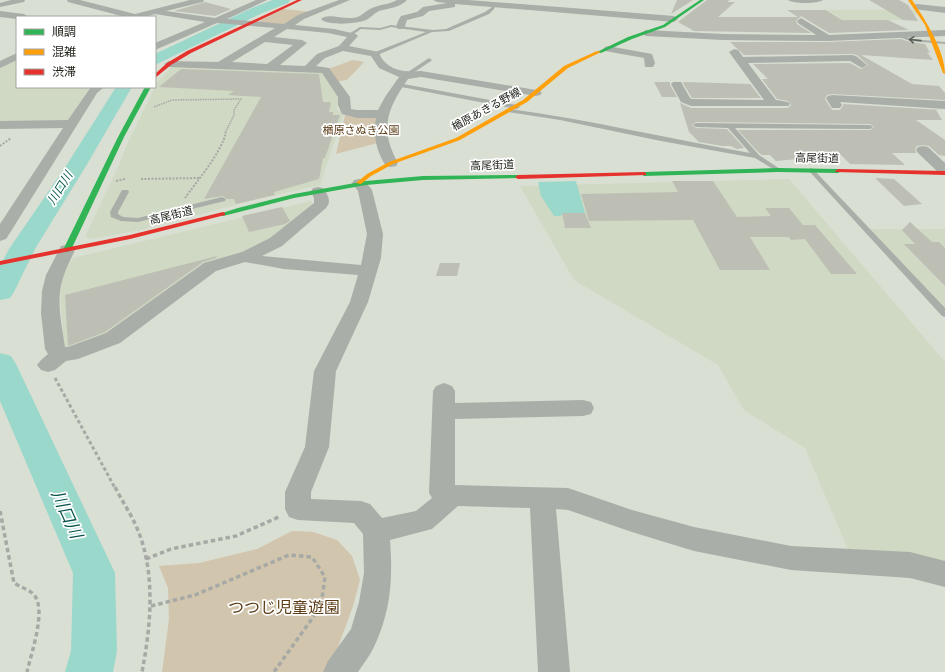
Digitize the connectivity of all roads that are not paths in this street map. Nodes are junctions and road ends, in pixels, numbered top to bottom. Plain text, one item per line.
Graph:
1 (21, 0) edge
2 (71, 0) edge
3 (200, 0) edge
4 (263, 0) edge
5 (300, 0) edge
6 (404, 0) edge
7 (437, 0) edge
8 (702, 0) edge
9 (792, 0) edge
10 (819, 0) edge
11 (910, 0) edge
12 (464, 1) edge
13 (496, 2) edge
14 (0, 5) edge
15 (351, 6) edge
16 (374, 6) junction
17 (917, 7) junction
18 (279, 9) junction
19 (945, 10) edge
20 (156, 12) junction
21 (312, 12) junction
22 (0, 14) edge
23 (16, 16) edge
24 (130, 16) edge
25 (138, 16) edge
26 (301, 17) junction
27 (364, 18) junction
28 (674, 19) junction
29 (217, 20) junction
30 (245, 23) junction
31 (808, 23) dead end
32 (401, 24) junction
33 (285, 26) junction
34 (433, 30) junction
35 (945, 32) edge
36 (646, 33) junction
37 (349, 35) junction
38 (723, 37) junction
39 (806, 38) junction
40 (828, 38) junction
41 (263, 39) junction
42 (933, 39) junction
43 (945, 43) edge
44 (156, 47) edge
45 (342, 48) junction
46 (608, 48) junction
47 (16, 52) edge
48 (3, 54) edge
49 (375, 54) junction
50 (16, 57) edge
51 (832, 59) junction
52 (429, 60) dead end
53 (741, 60) junction
54 (169, 64) junction
55 (649, 64) dead end
56 (0, 65) edge
57 (220, 65) junction
58 (862, 65) dead end
59 (270, 67) junction
60 (308, 69) junction
61 (944, 70) edge
62 (156, 76) edge
63 (405, 76) junction
64 (677, 84) dead end
65 (398, 86) junction
66 (97, 88) edge
67 (147, 88) edge
68 (536, 93) junction
69 (836, 105) dead end
70 (945, 105) edge
71 (513, 109) junction
72 (382, 114) junction
73 (72, 124) junction
74 (0, 125) edge
75 (696, 125) dead end
76 (730, 126) junction
77 (870, 127) dead end
78 (923, 150) dead end
79 (756, 156) junction
80 (391, 163) junction
81 (778, 170) junction
82 (811, 170) junction
83 (945, 172) edge
84 (359, 183) junction
85 (318, 191) junction
86 (125, 192) dead end
87 (222, 199) dead end
88 (0, 236) edge
89 (67, 250) junction
90 (248, 256) junction
91 (0, 263) edge
92 (368, 271) junction
93 (945, 314) edge
94 (583, 408) dead end
95 (453, 495) junction
96 (542, 497) junction
97 (376, 531) junction
98 (945, 574) edge
99 (339, 672) edge
100 (554, 672) edge

1 - 14 street
2 - 24 street
3 - 20 street
4 - 29 street
5 - 18 main road
6 - 16 street
7 - 12 street
8 - 28 main road, 楢原あきる野線
9 - 10 street
11 - 17 main road
12 - 13 street
12 - 32 street
13 - 28 street
13 - 34 lane
15 - 16 street
15 - 21 street
16 - 27 street
17 - 19 street
17 - 42 main road
18 - 21 street
18 - 30 main road
20 - 25 street
20 - 29 street
21 - 26 street
22 - 23 street
26 - 27 street
26 - 33 street
27 - 32 street
28 - 36 main road, 楢原あきる野線
29 - 30 street
29 - 44 street
30 - 33 street
30 - 54 main road
31 - 40 street
32 - 34 lane
32 - 37 lane
33 - 37 street
33 - 41 street
34 - 49 lane
35 - 42 street
36 - 38 street
36 - 46 main road, 楢原あきる野線
37 - 45 street
38 - 39 street
38 - 53 street
39 - 40 street
39 - 51 street
40 - 42 street
41 - 57 street
41 - 59 street
42 - 43 lane
42 - 61 main road
45 - 49 street
45 - 60 street
46 - 55 street
46 - 68 main road, 楢原あきる野線
47 - 48 street
49 - 63 street
50 - 56 street
51 - 53 street
51 - 58 street
52 - 63 lane
53 - 64 street
54 - 57 street
54 - 62 main road
57 - 59 street
59 - 60 street
60 - 72 street
63 - 65 street
63 - 68 street
65 - 71 lane
65 - 72 street
66 - 73 street
67 - 89 main road
68 - 71 main road, 楢原あきる野線
69 - 70 street
71 - 79 lane
71 - 80 main road, 楢原あきる野線
72 - 80 street
73 - 74 street
73 - 88 street
75 - 76 lane
76 - 77 lane
76 - 79 lane
78 - 83 street
79 - 81 lane
80 - 84 main road, 楢原あきる野線
81 - 82 main road, 高尾街道
81 - 84 main road, 高尾街道
82 - 83 main road, 高尾街道
82 - 93 lane
84 - 85 main road, 高尾街道
84 - 92 street
85 - 89 main road, 高尾街道
85 - 90 street
86 - 87 lane
89 - 90 street
89 - 91 main road, 高尾街道
90 - 92 street
92 - 97 street
94 - 95 street
95 - 96 street
95 - 97 street
96 - 98 street
96 - 100 street
97 - 99 street

